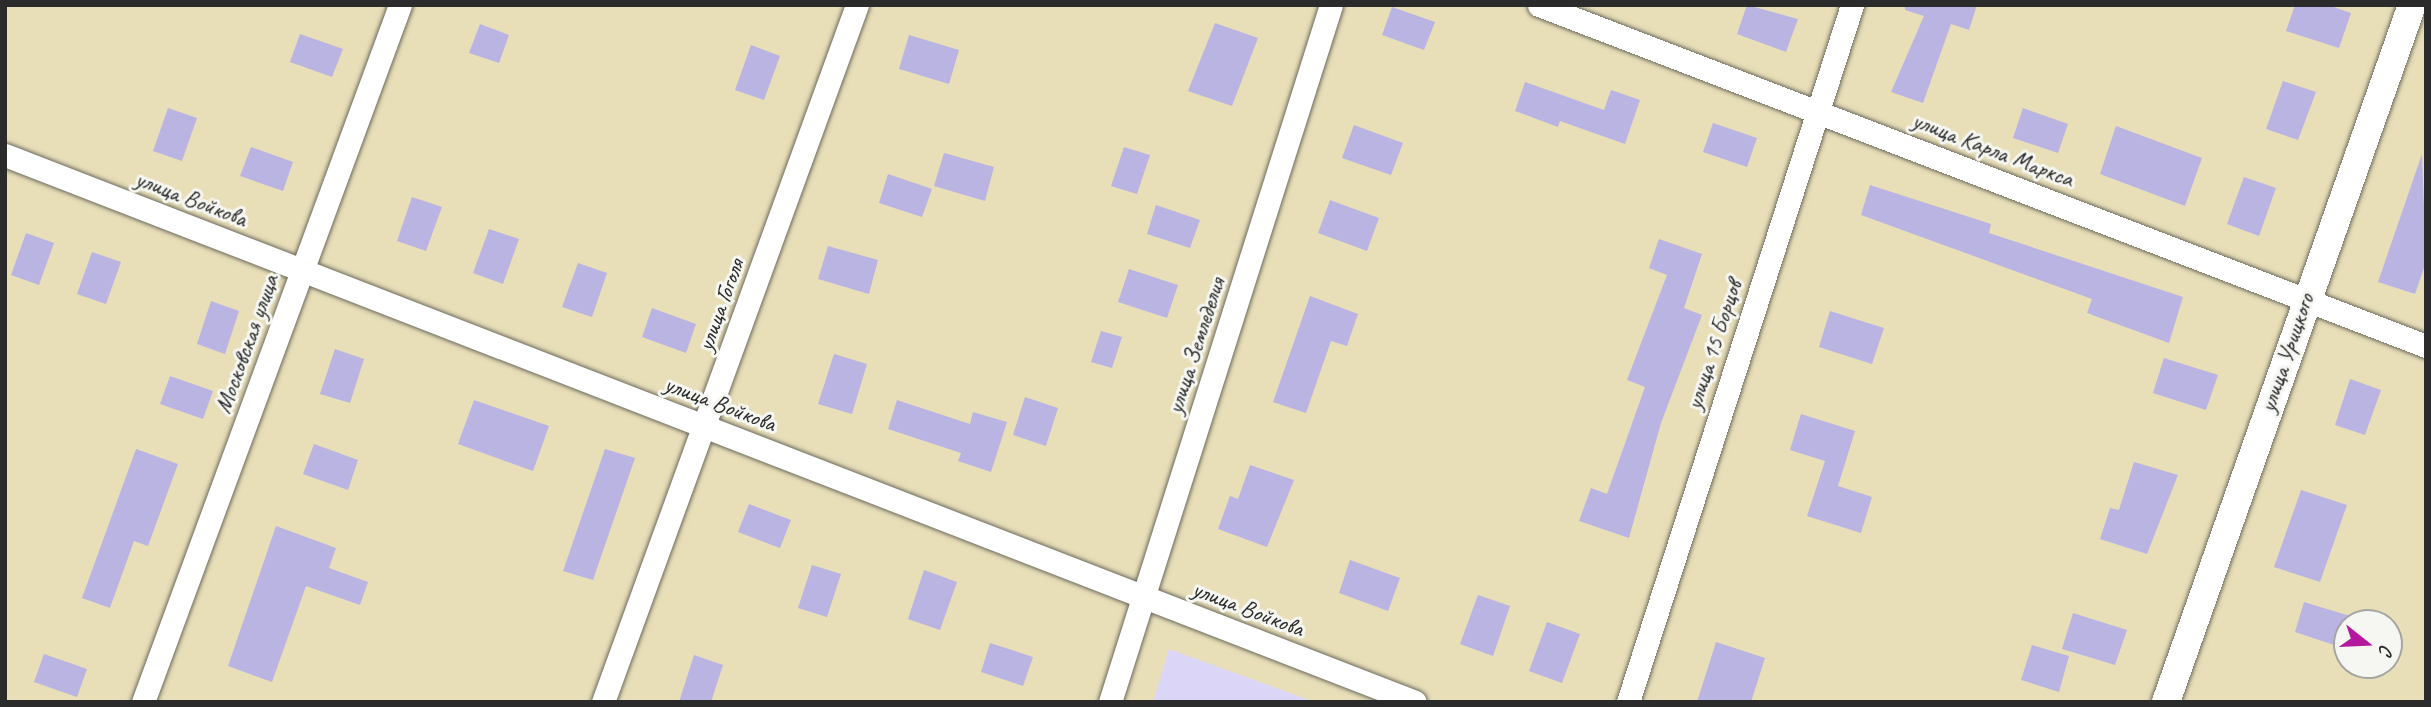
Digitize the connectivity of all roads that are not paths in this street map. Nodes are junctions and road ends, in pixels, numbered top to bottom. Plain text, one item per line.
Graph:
1 (400, 5) edge
2 (857, 5) edge
3 (1331, 5) edge
4 (1539, 5) edge
5 (1852, 5) edge
6 (2412, 5) edge
7 (1817, 110) junction
8 (5, 155) edge
9 (302, 270) junction
10 (2304, 300) junction
11 (2426, 346) edge
12 (705, 426) junction
13 (1144, 597) junction
14 (144, 702) edge
15 (603, 702) edge
16 (1110, 702) edge
17 (1415, 702) edge
18 (1628, 702) edge
19 (2166, 702) edge

1 - 9 street, Московская улица
2 - 12 street, улица Гоголя
3 - 13 street, улица Земледелия
4 - 7 street, улица Карла Маркса
5 - 7 street, улица 15 Борцов
6 - 10 street, улица Урицкого
7 - 10 street, улица Карла Маркса
7 - 18 street, улица 15 Борцов
8 - 9 street, улица Войкова
9 - 12 street, улица Войкова
9 - 14 street, Московская улица
10 - 11 street, улица Карла Маркса
10 - 19 street, улица Урицкого
12 - 13 street, улица Войкова
12 - 15 street, улица Гоголя
13 - 16 street, улица Земледелия
13 - 17 street, улица Войкова

